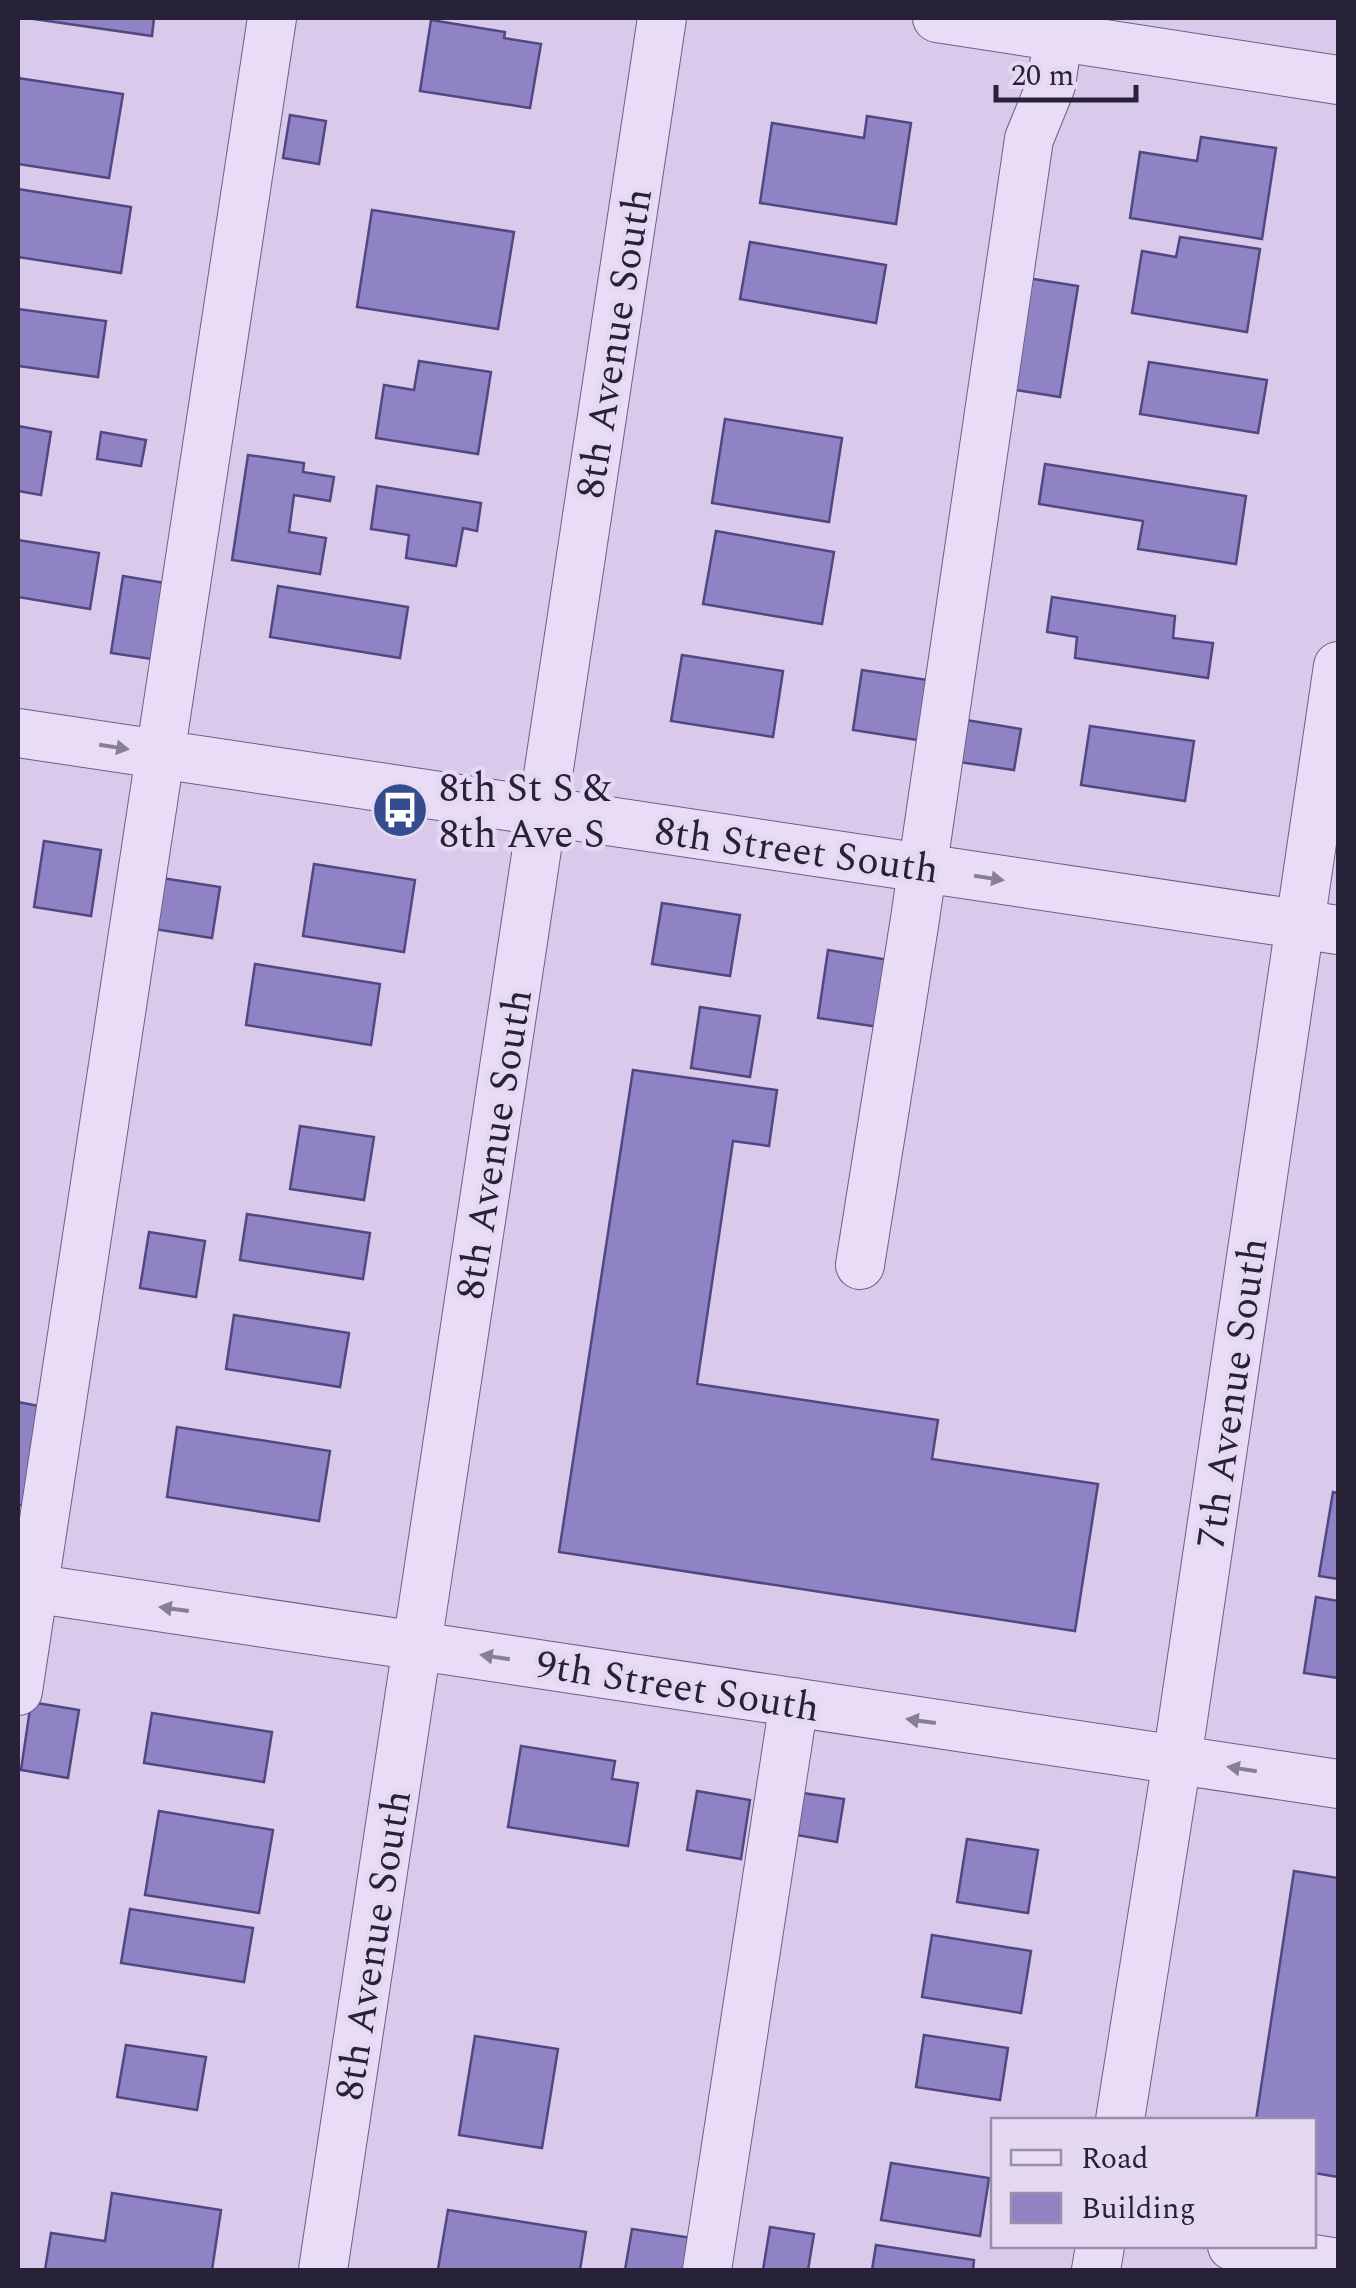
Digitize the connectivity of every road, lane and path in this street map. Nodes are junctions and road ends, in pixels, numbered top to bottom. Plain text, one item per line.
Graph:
1 (272, 18) edge
2 (662, 18) edge
3 (936, 18) edge
4 (1060, 27) edge
5 (1338, 80) edge
6 (1338, 666) edge
7 (18, 733) edge
8 (162, 754) junction
9 (543, 811) junction
10 (922, 868) junction
11 (1319, 927) edge
12 (860, 1265) dead end
13 (25, 1587) edge
14 (417, 1646) junction
15 (18, 1691) edge
16 (794, 1702) junction
17 (1177, 1760) junction
18 (1338, 1784) edge
19 (1120, 2118) edge
20 (1244, 2248) edge
21 (1338, 2263) edge
22 (322, 2270) edge
23 (707, 2270) edge

1 - 8 street
2 - 9 street, 8th Avenue South
3 - 4 street
4 - 5 street
4 - 10 street
6 - 11 street, 7th Avenue South
7 -> 8 street, 8th Street South
8 - 9 street, 8th Street South
8 - 13 street
9 - 10 street, 8th Street South
9 - 14 street, 8th Avenue South
10 -> 11 street, 8th Street South
10 - 12 street
11 - 17 street, 7th Avenue South
14 -> 13 street, 9th Street South
13 - 15 street
16 -> 14 street, 9th Street South
14 - 22 street, 8th Avenue South
17 -> 16 street, 9th Street South
16 - 23 street
18 -> 17 street, 9th Street South
17 - 19 street, 7th Avenue South
20 - 21 street

